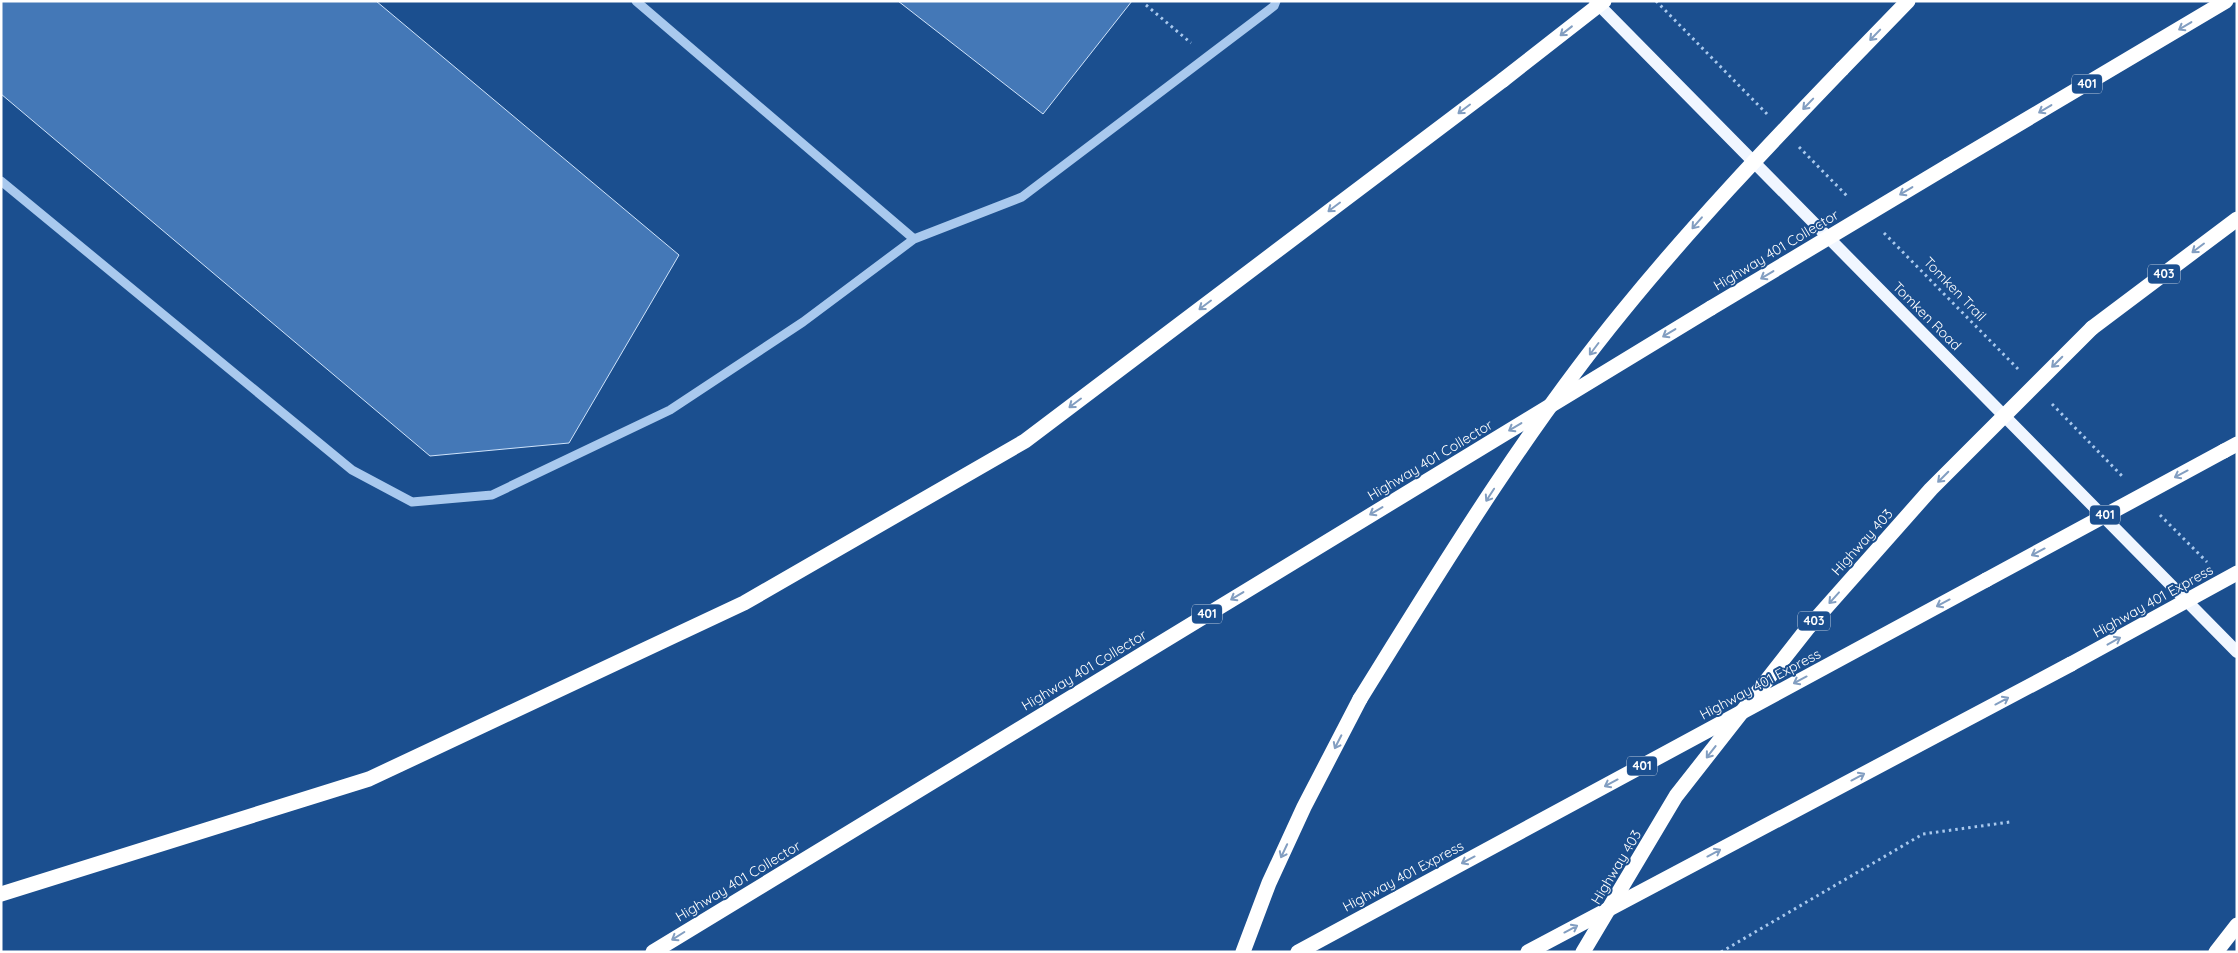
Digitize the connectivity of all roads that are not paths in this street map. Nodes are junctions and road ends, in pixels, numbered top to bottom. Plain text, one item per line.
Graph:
1 (636, 1) edge
2 (1276, 1) edge
3 (1595, 1) edge
4 (1604, 1) edge
5 (1908, 1) edge
6 (2226, 1) edge
7 (1, 181) edge
8 (2237, 219) edge
9 (914, 239) junction
10 (2230, 448) edge
11 (2237, 573) edge
12 (2237, 652) edge
13 (1, 894) edge
14 (2237, 925) edge
15 (653, 952) edge
16 (1242, 952) edge
17 (1298, 952) edge
18 (1528, 952) edge
19 (1584, 952) edge
20 (2216, 952) edge

1 - 9 lane
2 - 9 lane
3 - 12 main road, Tomken Road
4 -> 13 highway, bridge
5 -> 16 highway, bridge
6 -> 15 highway, Highway 401 Collector / 401, bridge
7 - 9 lane
8 -> 19 highway, Highway 403 / 403, bridge
10 -> 17 highway, Highway 401 Express / 401, bridge
18 -> 11 highway, Highway 401 Express, bridge
14 - 20 highway

